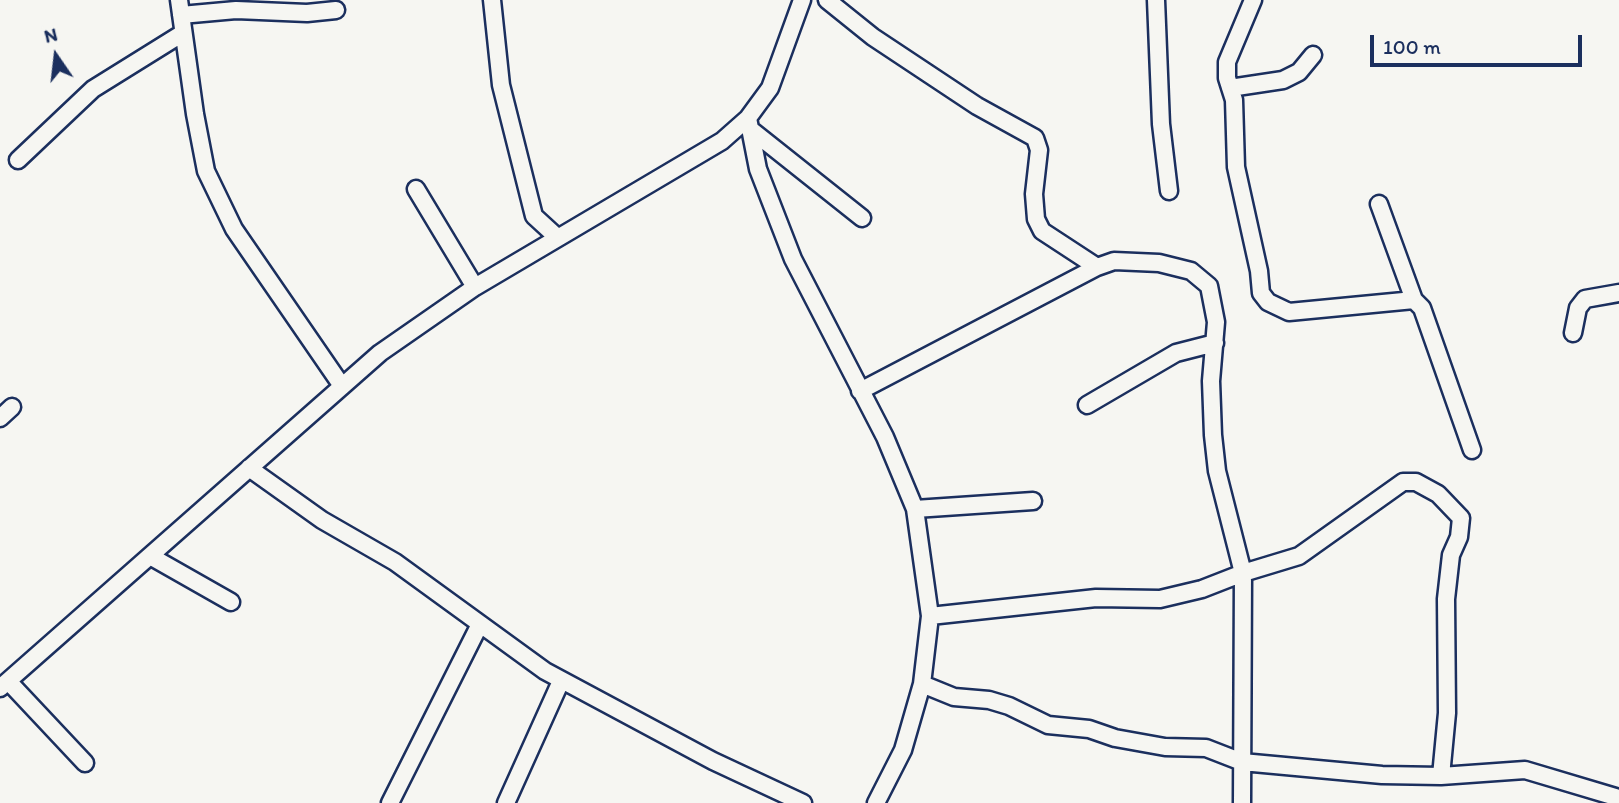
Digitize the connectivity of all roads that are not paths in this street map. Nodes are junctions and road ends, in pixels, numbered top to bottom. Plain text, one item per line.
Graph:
1 (492, 0) edge
2 (802, 0) edge
3 (827, 0) edge
4 (1156, 0) edge
5 (1253, 0) edge
6 (180, 7) edge
7 (336, 10) dead end
8 (183, 33) junction
9 (1313, 55) dead end
10 (1230, 88) junction
11 (749, 123) junction
12 (18, 159) dead end
13 (416, 190) dead end
14 (1169, 191) dead end
15 (1379, 204) dead end
16 (862, 218) dead end
17 (558, 238) junction
18 (1097, 267) junction
19 (475, 287) junction
20 (1619, 293) edge
21 (1414, 300) junction
22 (1573, 333) dead end
23 (1215, 343) junction
24 (342, 386) junction
25 (860, 391) junction
26 (1087, 405) dead end
27 (1472, 450) dead end
28 (249, 468) junction
29 (1033, 501) dead end
30 (915, 509) junction
31 (150, 556) junction
32 (1243, 573) junction
33 (231, 603) dead end
34 (930, 616) junction
35 (479, 626) junction
36 (561, 681) junction
37 (922, 684) junction
38 (4, 685) edge
39 (1242, 762) junction
40 (85, 763) dead end
41 (1441, 776) junction
42 (1619, 798) edge
43 (390, 803) edge
44 (506, 803) edge
45 (803, 803) edge
46 (876, 803) edge
47 (1242, 803) edge

1 - 17 street
2 - 11 street
3 - 18 street
4 - 14 street
5 - 10 street
6 - 7 street
6 - 8 street
8 - 12 street
8 - 24 street
9 - 10 street
10 - 21 street
11 - 16 street
11 - 17 street
11 - 25 street
13 - 19 street
15 - 21 street
17 - 19 street
18 - 23 street
18 - 25 street
19 - 24 street
20 - 22 street
21 - 27 street
23 - 26 street
23 - 32 street
24 - 28 street
25 - 30 street
28 - 31 street
28 - 35 street
29 - 30 street
30 - 34 street
31 - 33 street
31 - 38 street
32 - 34 street
32 - 39 street
32 - 41 street
34 - 37 street
35 - 36 street
35 - 43 street
36 - 44 street
36 - 45 street
37 - 39 street
37 - 46 street
38 - 40 street
39 - 41 street
39 - 47 street
41 - 42 street

